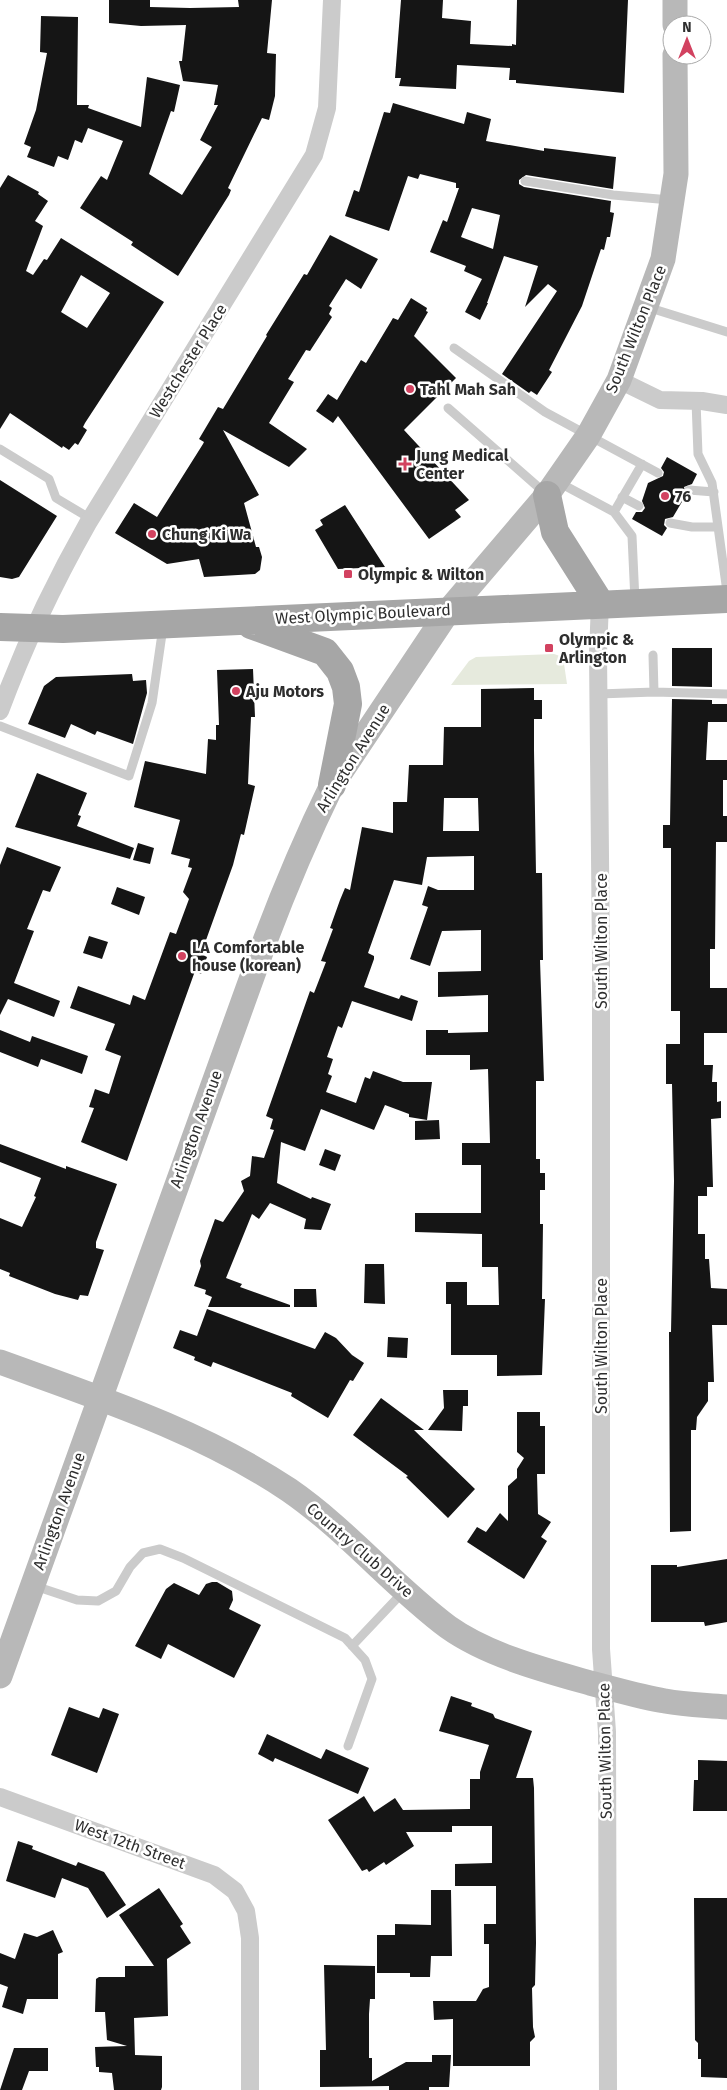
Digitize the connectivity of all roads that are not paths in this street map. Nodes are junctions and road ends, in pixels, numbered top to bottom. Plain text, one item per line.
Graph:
1 (332, 0) edge
2 (675, 0) edge
3 (675, 15) edge
4 (676, 65) edge
5 (525, 181) dead end
6 (673, 201) junction
7 (647, 307) junction
8 (727, 332) edge
9 (454, 348) dead end
10 (619, 380) junction
11 (696, 401) junction
12 (727, 405) edge
13 (448, 408) dead end
14 (588, 436) junction
15 (0, 449) edge
16 (642, 464) junction
17 (658, 473) dead end
18 (552, 488) junction
19 (689, 490) dead end
20 (714, 492) junction
21 (622, 498) junction
22 (639, 506) dead end
23 (614, 512) junction
24 (90, 519) junction
25 (670, 523) dead end
26 (718, 527) junction
27 (727, 592) edge
28 (727, 599) edge
29 (635, 602) junction
30 (600, 603) junction
31 (449, 610) junction
32 (240, 621) junction
33 (163, 624) junction
34 (0, 628) edge
35 (35, 628) junction
36 (653, 655) dead end
37 (654, 692) junction
38 (599, 694) junction
39 (727, 694) edge
40 (0, 710) edge
41 (0, 726) edge
42 (332, 785) junction
43 (0, 1362) edge
44 (100, 1398) junction
45 (33, 1585) junction
46 (406, 1589) junction
47 (352, 1646) junction
48 (0, 1676) edge
49 (604, 1686) junction
50 (727, 1707) edge
51 (348, 1746) dead end
52 (0, 1797) edge
53 (250, 2090) edge
54 (608, 2090) edge

1 - 24 street, Westchester Place
2 - 3 main road
4 - 6 main road, South Wilton Place
5 - 6 lane
6 - 7 main road, South Wilton Place
7 - 8 lane
7 - 10 main road, South Wilton Place
9 - 14 lane
10 - 11 street
10 - 14 main road, South Wilton Place
11 - 12 street
11 - 20 lane
13 - 18 lane
14 - 16 lane
14 - 18 main road, South Wilton Place
15 - 24 lane
16 - 17 lane
16 - 21 lane
18 - 23 lane
18 - 30 main road
18 - 31 main road, South Wilton Place
19 - 20 lane
20 - 26 lane
21 - 22 lane
21 - 23 lane
23 - 29 lane
24 - 35 street, Westchester Place
25 - 26 lane
26 - 27 lane
28 - 29 main road, West Olympic Boulevard
29 - 30 main road, West Olympic Boulevard
30 - 31 main road, West Olympic Boulevard
30 - 38 street, South Wilton Place
31 - 32 main road, West Olympic Boulevard
31 - 42 main road, Arlington Avenue
32 - 33 main road, West Olympic Boulevard
32 - 42 main road
33 - 35 main road, West Olympic Boulevard
33 - 41 lane
34 - 35 main road, West Olympic Boulevard
35 - 40 street, Westchester Place
36 - 37 lane
37 - 38 lane
37 - 39 lane
38 - 49 street, South Wilton Place
42 - 44 main road, Arlington Avenue
43 - 44 main road, Country Club Drive
44 - 45 main road, Arlington Avenue
44 - 46 main road, Country Club Drive
45 - 47 lane
45 - 48 main road, Arlington Avenue
46 - 47 lane
46 - 49 main road, Country Club Drive
47 - 51 lane
49 - 50 main road, Country Club Drive
49 - 54 street, South Wilton Place
52 - 53 street, West 12th Street

